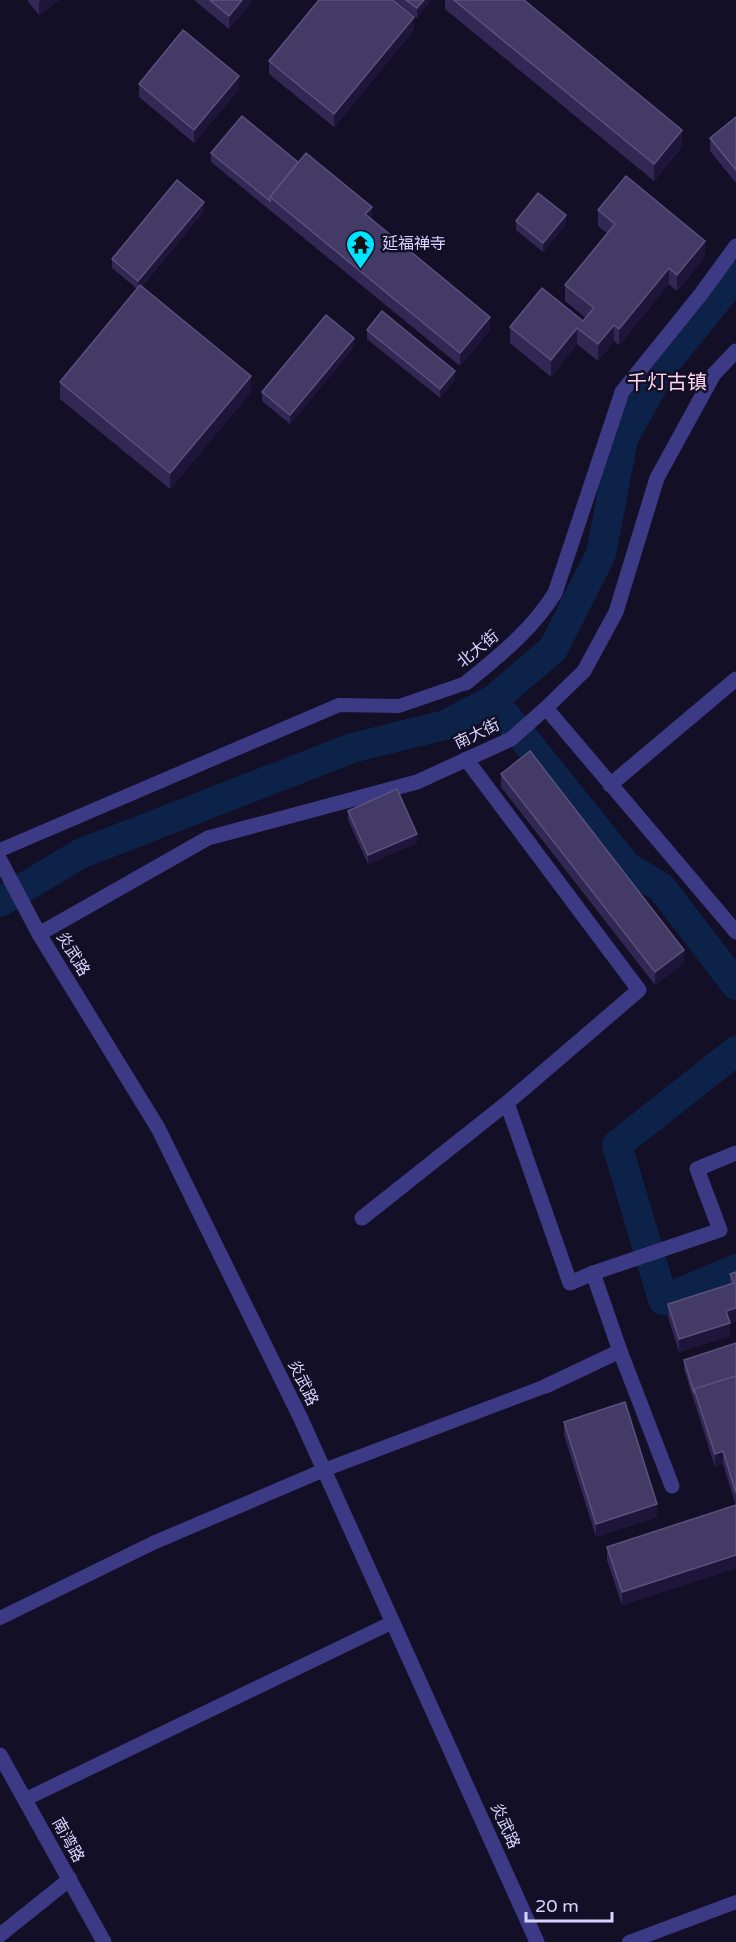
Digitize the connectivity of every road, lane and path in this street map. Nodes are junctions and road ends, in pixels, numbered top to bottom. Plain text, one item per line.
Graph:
1 (736, 246) edge
2 (736, 351) edge
3 (736, 679) edge
4 (466, 683) joint
5 (546, 708) junction
6 (466, 759) junction
7 (610, 785) junction
8 (0, 850) edge
9 (2, 864) edge
10 (736, 932) edge
11 (39, 934) junction
12 (507, 1103) junction
13 (736, 1153) edge
14 (362, 1218) dead end
15 (593, 1273) junction
16 (620, 1351) junction
17 (546, 1386) joint
18 (324, 1470) junction
19 (672, 1486) dead end
20 (0, 1618) edge
21 (393, 1622) junction
22 (0, 1755) edge
23 (26, 1799) junction
24 (70, 1879) junction
25 (736, 1902) edge
26 (0, 1935) edge
27 (104, 1942) edge
28 (537, 1942) edge
29 (629, 1942) edge

1 - 4 street, 北大街
2 - 5 street, 南大街
3 - 7 street
4 - 8 lane, 北大街
5 - 6 street, 南大街
5 - 7 street
6 - 11 street, 南大街
6 - 12 street
7 - 10 street
9 - 11 street, 炎武路
11 - 18 street, 炎武路
12 - 14 street
12 - 15 street
13 - 15 street
15 - 16 street
16 - 17 street
16 - 19 street
17 - 18 lane
18 - 20 lane
18 - 21 street, 炎武路
21 - 23 lane
21 - 28 street, 炎武路
22 - 23 street, 南湾路
23 - 24 street, 南湾路
24 - 26 street
24 - 27 street, 南湾路
25 - 29 lane

